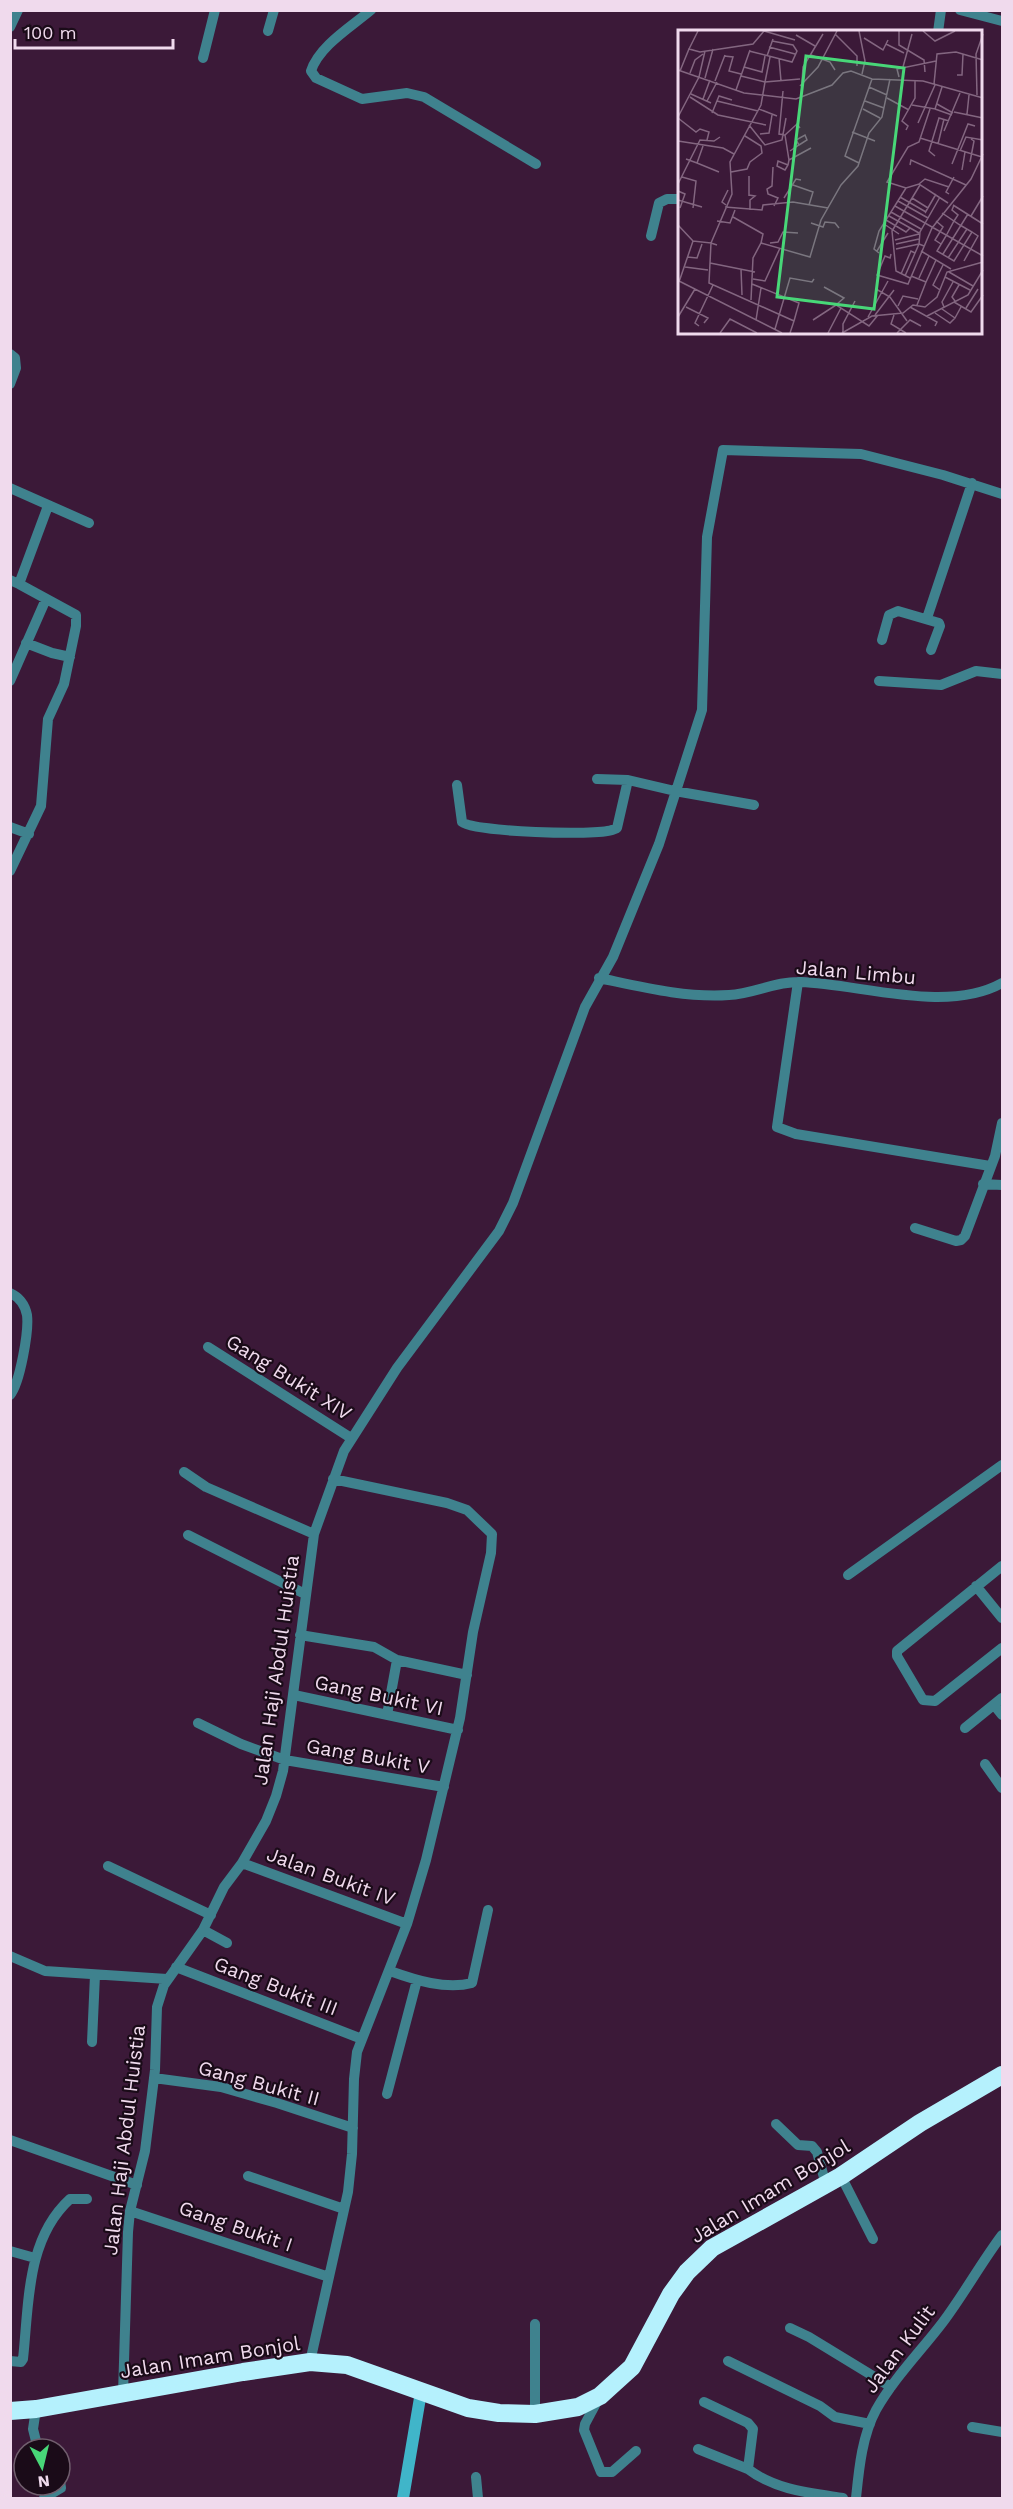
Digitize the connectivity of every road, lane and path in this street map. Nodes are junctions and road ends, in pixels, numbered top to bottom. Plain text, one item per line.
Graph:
1 (18, 10) edge
2 (215, 10) edge
3 (274, 10) edge
4 (371, 10) edge
5 (941, 10) edge
6 (960, 10) edge
7 (1002, 21) edge
8 (10, 27) edge
9 (938, 30) edge
10 (268, 31) dead end
11 (203, 58) dead end
12 (536, 164) dead end
13 (678, 199) edge
14 (651, 236) dead end
15 (10, 354) edge
16 (10, 384) edge
17 (972, 483) junction
18 (10, 488) edge
19 (1002, 494) edge
20 (48, 506) junction
21 (89, 523) dead end
22 (15, 582) edge
23 (46, 599) junction
24 (927, 618) junction
25 (882, 639) dead end
26 (27, 643) junction
27 (932, 650) dead end
28 (70, 657) junction
29 (1002, 674) edge
30 (10, 681) edge
31 (879, 681) dead end
32 (597, 779) dead end
33 (628, 780) junction
34 (457, 785) dead end
35 (675, 791) junction
36 (754, 805) dead end
37 (10, 827) edge
38 (29, 834) junction
39 (10, 871) edge
40 (599, 978) junction
41 (798, 982) junction
42 (1002, 983) edge
43 (1002, 1123) edge
44 (990, 1166) junction
45 (983, 1184) junction
46 (1002, 1185) edge
47 (915, 1228) dead end
48 (10, 1293) edge
49 (208, 1347) dead end
50 (10, 1395) edge
51 (351, 1438) junction
52 (1002, 1465) edge
53 (184, 1472) dead end
54 (333, 1479) junction
55 (314, 1534) junction
56 (188, 1535) dead end
57 (1002, 1566) edge
58 (848, 1575) dead end
59 (976, 1586) junction
60 (305, 1594) junction
61 (1002, 1618) edge
62 (300, 1635) junction
63 (1002, 1648) edge
64 (397, 1660) junction
65 (467, 1675) junction
66 (294, 1695) junction
67 (998, 1701) edge
68 (387, 1715) junction
69 (1002, 1715) edge
70 (198, 1723) dead end
71 (965, 1728) dead end
72 (458, 1730) junction
73 (285, 1760) junction
74 (986, 1764) dead end
75 (444, 1787) junction
76 (1002, 1788) edge
77 (242, 1863) junction
78 (108, 1866) dead end
79 (488, 1910) dead end
80 (211, 1915) junction
81 (407, 1924) junction
82 (203, 1930) junction
83 (227, 1943) dead end
84 (10, 1956) edge
85 (176, 1967) junction
86 (390, 1971) junction
87 (95, 1975) junction
88 (167, 1979) junction
89 (417, 1980) junction
90 (362, 2039) junction
91 (92, 2042) dead end
92 (1002, 2075) edge
93 (154, 2078) junction
94 (387, 2094) dead end
95 (776, 2124) dead end
96 (353, 2128) junction
97 (10, 2140) edge
98 (248, 2176) dead end
99 (834, 2180) junction
100 (137, 2186) junction
101 (87, 2199) dead end
102 (344, 2209) junction
103 (130, 2211) junction
104 (1002, 2235) edge
105 (873, 2239) dead end
106 (10, 2251) edge
107 (35, 2258) junction
108 (329, 2277) junction
109 (535, 2324) dead end
110 (790, 2328) dead end
111 (10, 2361) edge
112 (728, 2361) dead end
113 (310, 2362) junction
114 (891, 2387) junction
115 (421, 2392) junction
116 (123, 2394) junction
117 (600, 2396) junction
118 (704, 2402) dead end
119 (36, 2409) junction
120 (10, 2411) edge
121 (535, 2414) junction
122 (870, 2424) junction
123 (972, 2427) dead end
124 (1002, 2432) edge
125 (35, 2437) edge
126 (698, 2449) dead end
127 (636, 2451) dead end
128 (748, 2469) junction
129 (476, 2477) dead end
130 (403, 2499) edge
131 (478, 2499) edge
132 (843, 2499) edge
133 (856, 2499) edge

1 - 8 street
2 - 11 street
3 - 10 street
4 - 12 street
5 - 9 street
6 - 7 street
13 - 14 street
15 - 16 street
17 - 19 street
17 - 24 street
17 - 35 street, Jalan Haji Abdul Huistia
18 - 20 street
20 - 21 street
20 - 22 street
22 - 23 street
23 - 26 street
23 - 28 street
24 - 25 street
24 - 27 street
26 - 28 street
26 - 30 street
28 - 38 street
29 - 31 street
32 - 33 street
33 - 34 street
33 - 35 street
35 - 36 street
35 - 40 street, Jalan Haji Abdul Huistia
37 - 38 street
38 - 39 street
40 - 41 street, Jalan Limbu
40 - 51 street, Jalan Haji Abdul Huistia
41 - 42 street, Jalan Limbu
41 - 44 street
43 - 44 street
44 - 45 street
45 - 46 street
45 - 47 street
48 - 50 street
49 - 51 street, Gang Bukit XIV
51 - 54 street, Jalan Haji Abdul Huistia
52 - 58 street
53 - 55 street
54 - 55 street, Jalan Haji Abdul Huistia
54 - 65 street
55 - 60 street, Jalan Haji Abdul Huistia
56 - 60 street
57 - 59 street
59 - 61 street
59 - 63 street
60 - 62 street, Jalan Haji Abdul Huistia
62 - 64 street
62 - 66 street, Jalan Haji Abdul Huistia
64 - 65 street
64 - 68 street
65 - 72 street
66 - 68 street, Gang Bukit VI
66 - 73 street, Jalan Haji Abdul Huistia
67 - 69 street
67 - 71 street
68 - 72 street, Gang Bukit VI
70 - 73 street, Gang Bukit V
72 - 75 street
73 - 75 street, Gang Bukit V
73 - 77 street, Jalan Haji Abdul Huistia
74 - 76 street
75 - 81 street
77 - 80 street, Jalan Haji Abdul Huistia
77 - 81 street, Jalan Bukit IV
78 - 80 street
79 - 89 street
80 - 82 street, Jalan Haji Abdul Huistia
81 - 86 street
82 - 83 street
82 - 85 street, Jalan Haji Abdul Huistia
84 - 87 street
85 - 88 street, Jalan Haji Abdul Huistia
85 - 90 street, Gang Bukit III
86 - 89 street
86 - 90 street
87 - 88 street
87 - 91 street
88 - 93 street, Jalan Haji Abdul Huistia
89 - 94 street
90 - 96 street
92 - 99 highway, Jalan Imam Bonjol
93 - 96 street, Gang Bukit II
93 - 100 street, Jalan Haji Abdul Huistia
95 - 99 street
96 - 102 street
97 - 100 street
98 - 102 street
99 - 105 street
99 - 117 highway, Jalan Imam Bonjol
100 - 103 street, Jalan Haji Abdul Huistia
101 - 107 street
102 - 108 street
103 - 108 street, Gang Bukit I
103 - 116 street, Jalan Haji Abdul Huistia
104 - 114 street, Jalan Kulit
106 - 107 street
107 - 111 street
108 - 113 street
109 - 121 street
110 - 114 street
112 - 122 street
113 - 115 highway, Jalan Imam Bonjol
113 - 116 highway, Jalan Imam Bonjol
114 - 122 street, Jalan Kulit
115 - 121 highway, Jalan Imam Bonjol
115 - 130 street
116 - 119 highway, Jalan Imam Bonjol
117 - 121 highway, Jalan Imam Bonjol
117 - 127 street
118 - 128 street
119 - 120 highway, Jalan Imam Bonjol
119 - 125 street
122 - 133 street, Jalan Kulit
123 - 124 street
126 - 128 street
128 - 132 street
129 - 131 street

